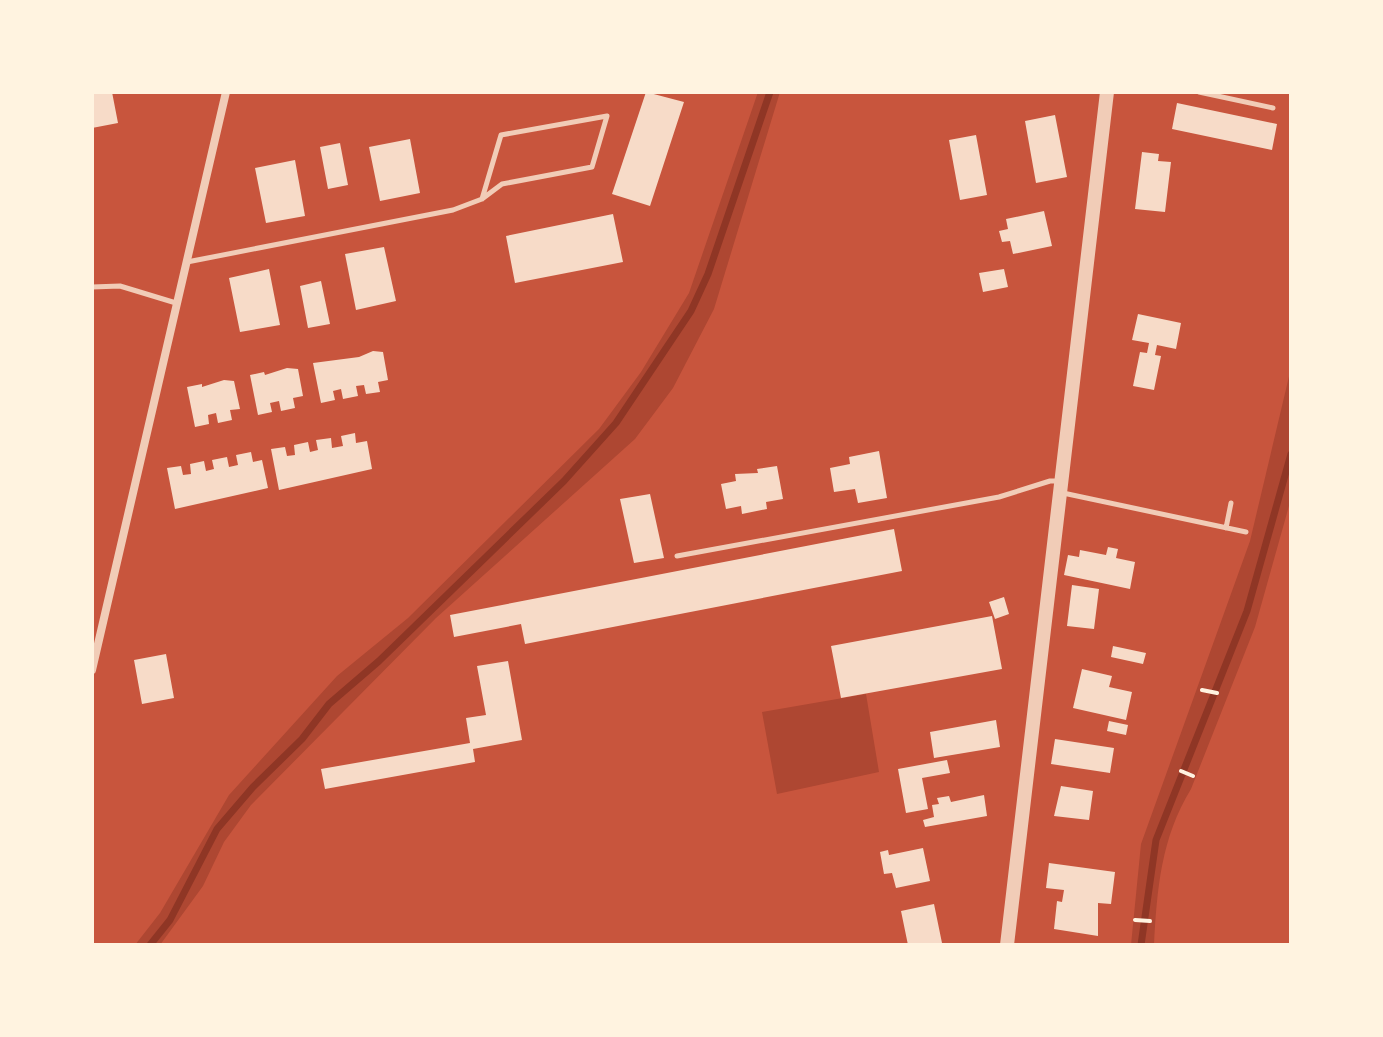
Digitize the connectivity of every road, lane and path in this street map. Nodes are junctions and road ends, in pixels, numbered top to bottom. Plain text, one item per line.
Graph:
1 (226, 92) edge
2 (1107, 92) edge
3 (1199, 92) edge
4 (1273, 108) dead end
5 (482, 199) junction
6 (186, 262) junction
7 (92, 287) edge
8 (176, 303) junction
9 (1061, 487) junction
10 (1231, 503) dead end
11 (1226, 528) junction
12 (1246, 532) dead end
13 (677, 556) dead end
14 (92, 670) edge
15 (1202, 690) dead end
16 (1217, 693) dead end
17 (1181, 771) dead end
18 (1193, 776) dead end
19 (1135, 920) dead end
20 (1150, 921) dead end
21 (1007, 945) edge

1 - 6 street
2 - 9 street
3 - 4 lane
5 - 5 lane
5 - 6 lane
6 - 8 street
7 - 8 lane
8 - 14 street
9 - 11 lane
9 - 13 lane
9 - 21 street
10 - 11 lane
11 - 12 lane
15 - 16 path
17 - 18 path
19 - 20 path

